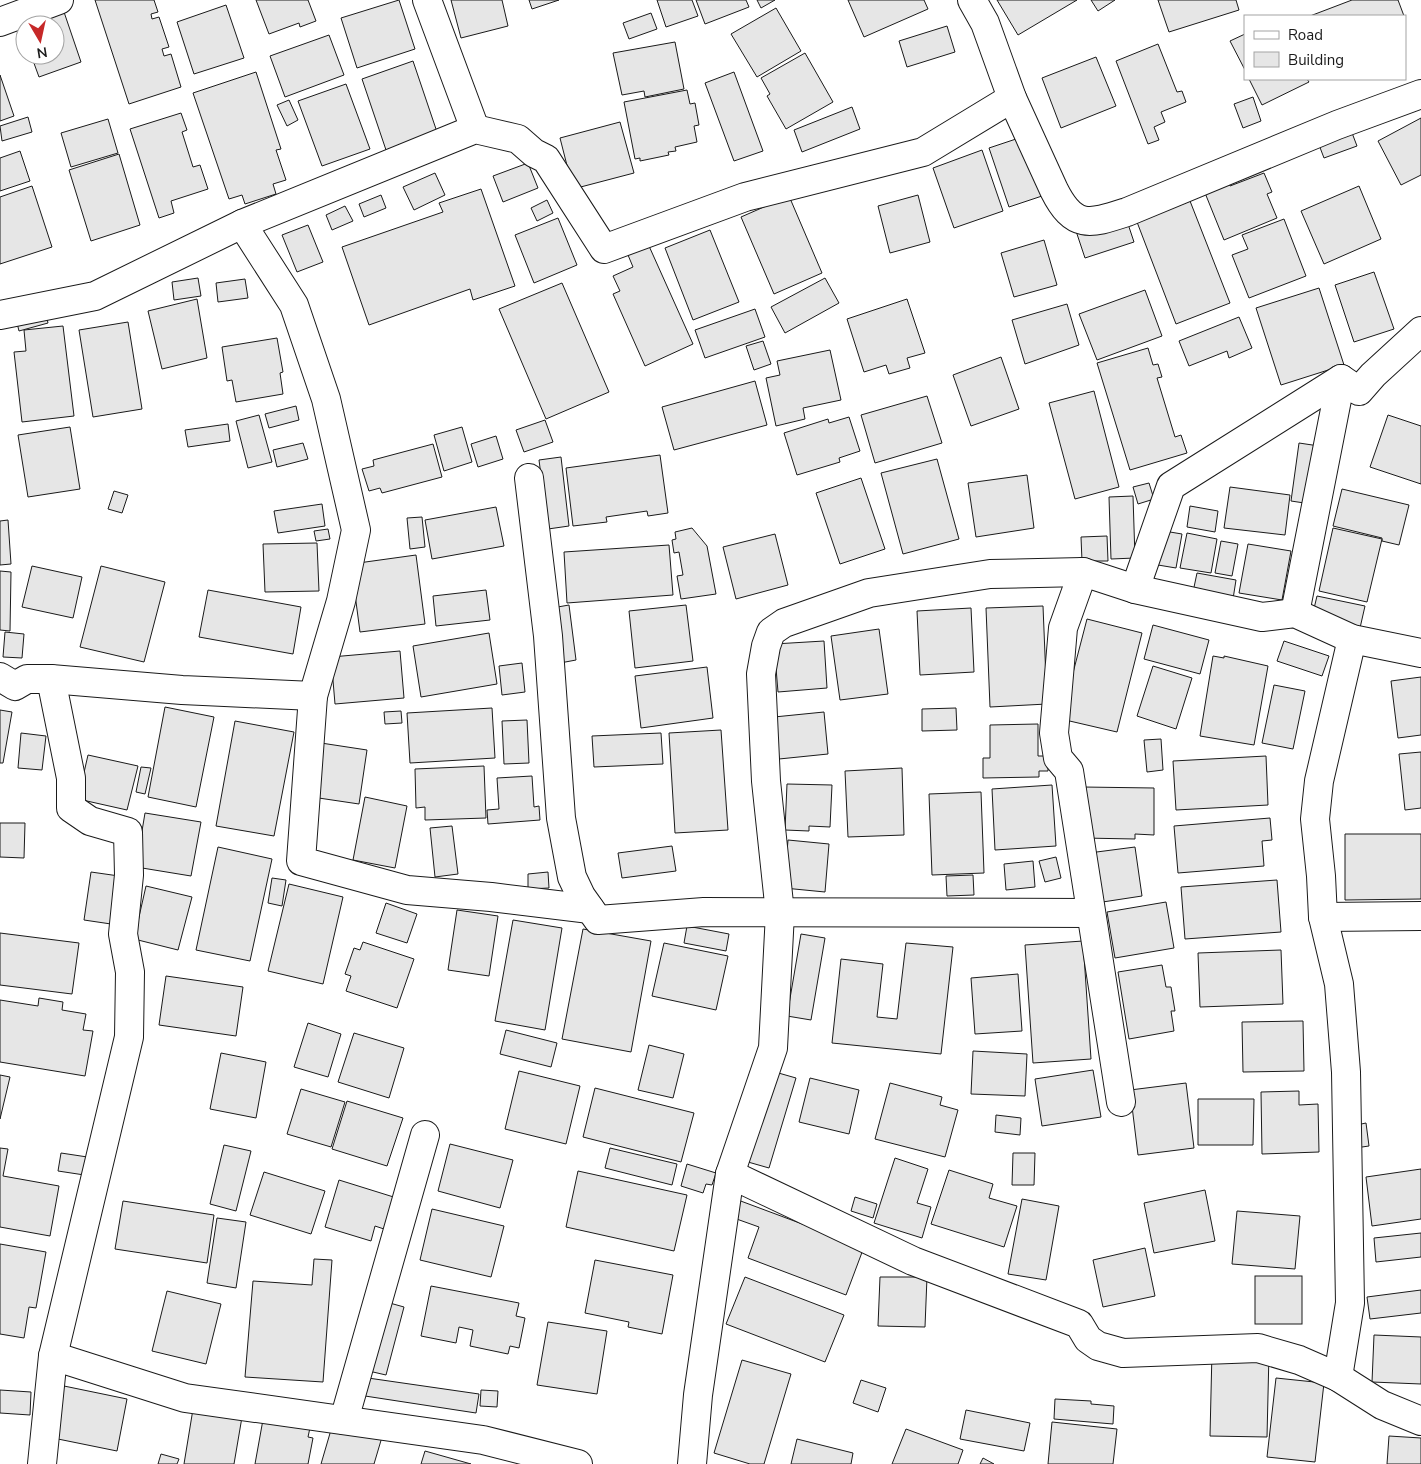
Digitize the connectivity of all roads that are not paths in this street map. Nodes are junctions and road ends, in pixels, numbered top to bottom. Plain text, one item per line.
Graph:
1 (59, 0) edge
2 (427, 0) edge
3 (972, 0) edge
4 (0, 22) edge
5 (1421, 94) edge
6 (1012, 98) junction
7 (475, 128) junction
8 (242, 224) junction
9 (0, 315) edge
10 (1421, 331) edge
11 (1341, 379) junction
12 (529, 478) dead end
13 (1083, 572) junction
14 (1135, 589) junction
15 (1295, 613) junction
16 (1352, 639) junction
17 (1421, 653) edge
18 (0, 677) edge
19 (50, 679) junction
20 (313, 696) junction
21 (590, 909) junction
22 (780, 913) junction
23 (1090, 913) junction
24 (1421, 916) edge
25 (1323, 918) junction
26 (1121, 1102) dead end
27 (425, 1135) dead end
28 (730, 1174) junction
29 (53, 1356) junction
30 (1338, 1377) junction
31 (344, 1420) junction
32 (1421, 1421) edge
33 (42, 1464) edge
34 (578, 1464) edge
35 (692, 1464) edge

1 - 4 street
2 - 7 street
3 - 6 street
5 - 6 street
6 - 7 street
7 - 8 street
8 - 9 street
8 - 20 street
10 - 11 street
11 - 14 street
11 - 15 street
12 - 21 street
13 - 14 street
13 - 22 street
13 - 23 street
14 - 15 street
15 - 16 street
16 - 17 street
16 - 25 street
18 - 19 street
19 - 20 street
19 - 29 street
20 - 21 street
21 - 22 street
22 - 23 street
22 - 28 street
23 - 26 street
24 - 25 street
25 - 30 street
27 - 31 street
28 - 30 street
28 - 35 street
29 - 31 street
29 - 33 street
30 - 32 street
31 - 34 street

